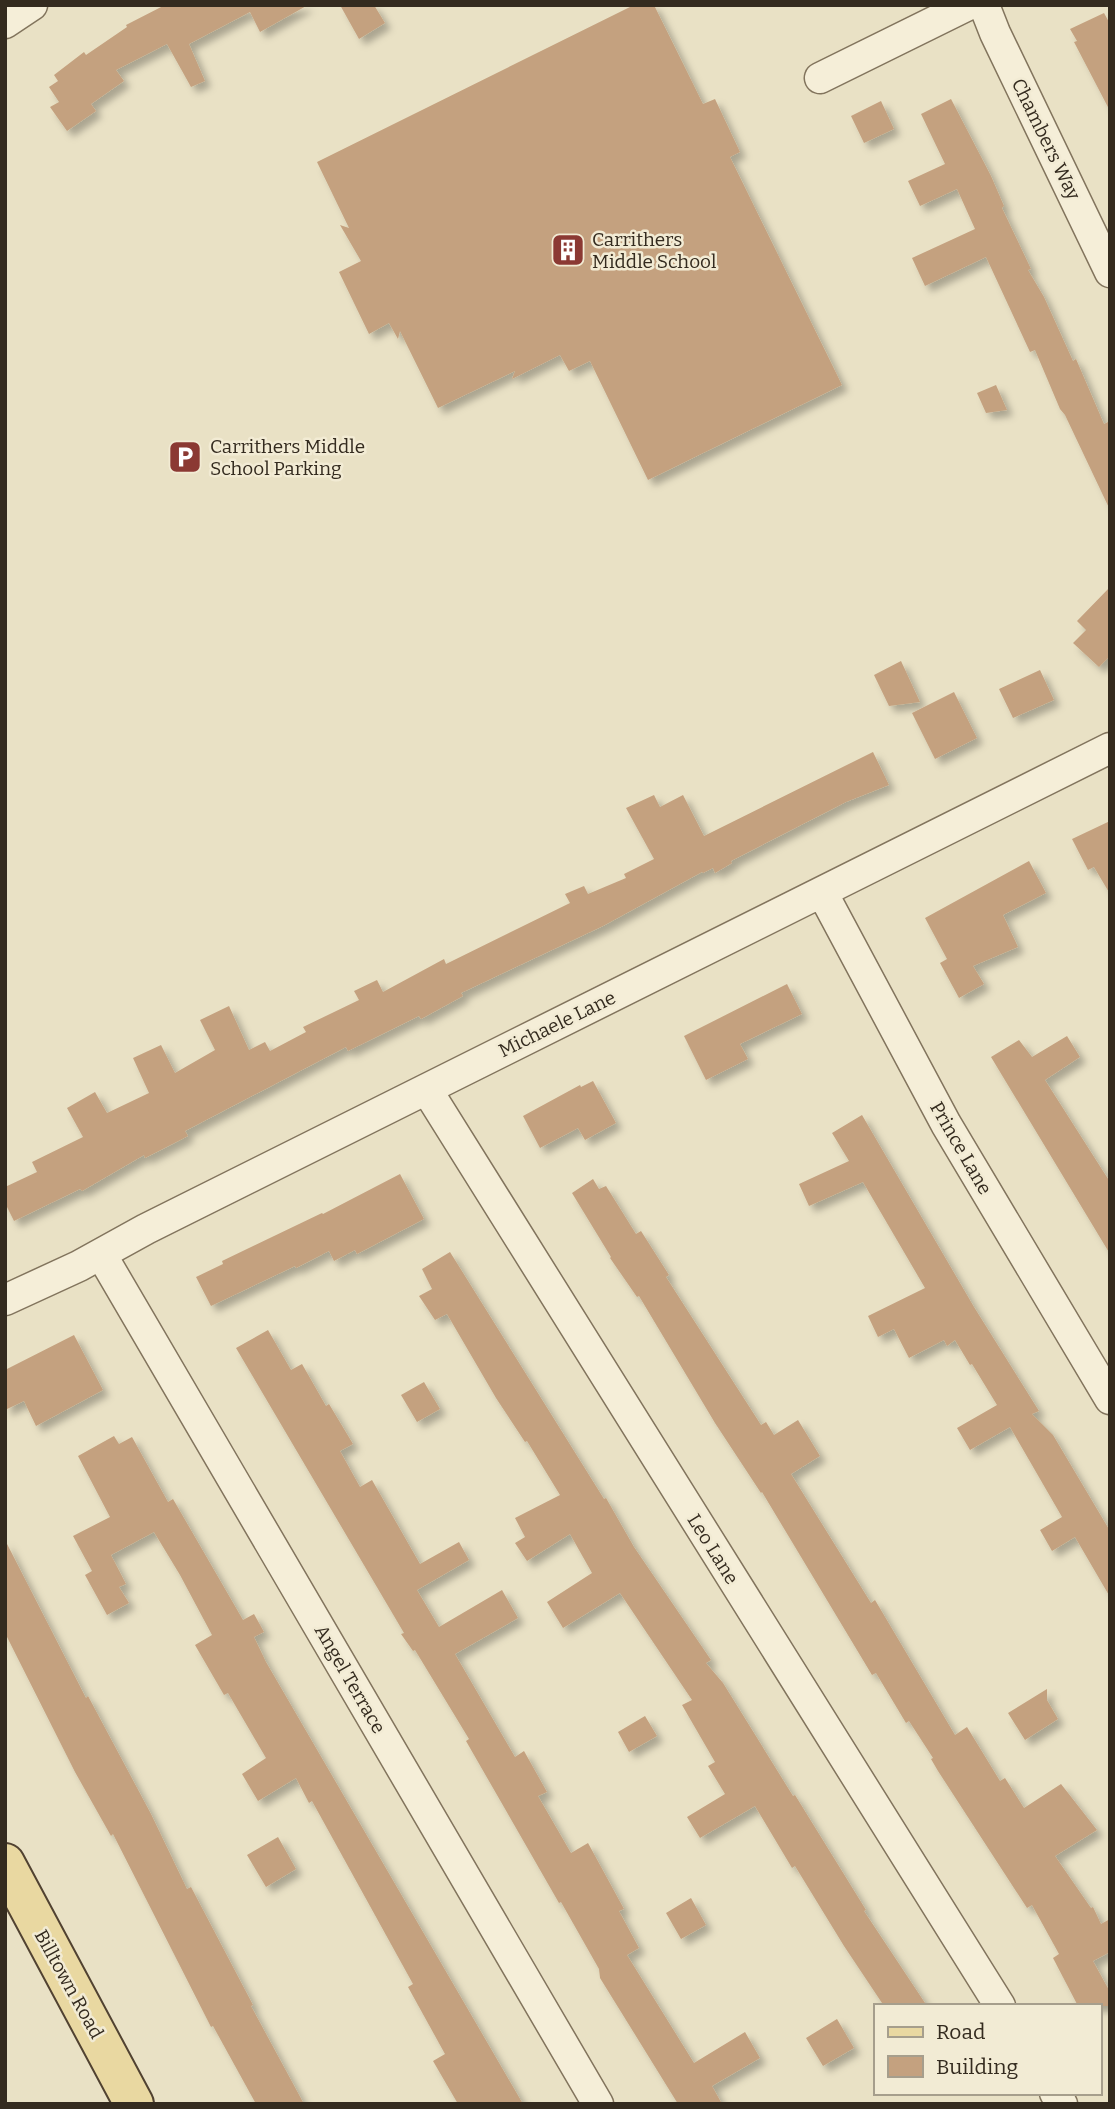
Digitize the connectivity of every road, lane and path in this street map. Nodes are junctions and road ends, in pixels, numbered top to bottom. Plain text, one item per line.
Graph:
1 (33, 5) edge
2 (968, 5) edge
3 (984, 5) edge
4 (5, 23) edge
5 (820, 78) dead end
6 (1110, 272) edge
7 (1110, 748) edge
8 (822, 892) junction
9 (427, 1090) junction
10 (102, 1254) junction
11 (5, 1300) edge
12 (1110, 1399) edge
13 (5, 1863) edge
14 (16, 1913) edge
15 (999, 2004) edge
16 (134, 2104) edge
17 (598, 2104) edge

1 - 4 street
2 - 5 street
3 - 6 street, Chambers Way
7 - 8 street, Michaele Lane
8 - 9 street, Michaele Lane
8 - 12 street, Prince Lane
9 - 10 street, Michaele Lane
9 - 15 street, Leo Lane
10 - 11 street, Michaele Lane
10 - 17 street, Angel Terrace
13 - 14 main road, Billtown Road
14 - 16 main road, Billtown Road

